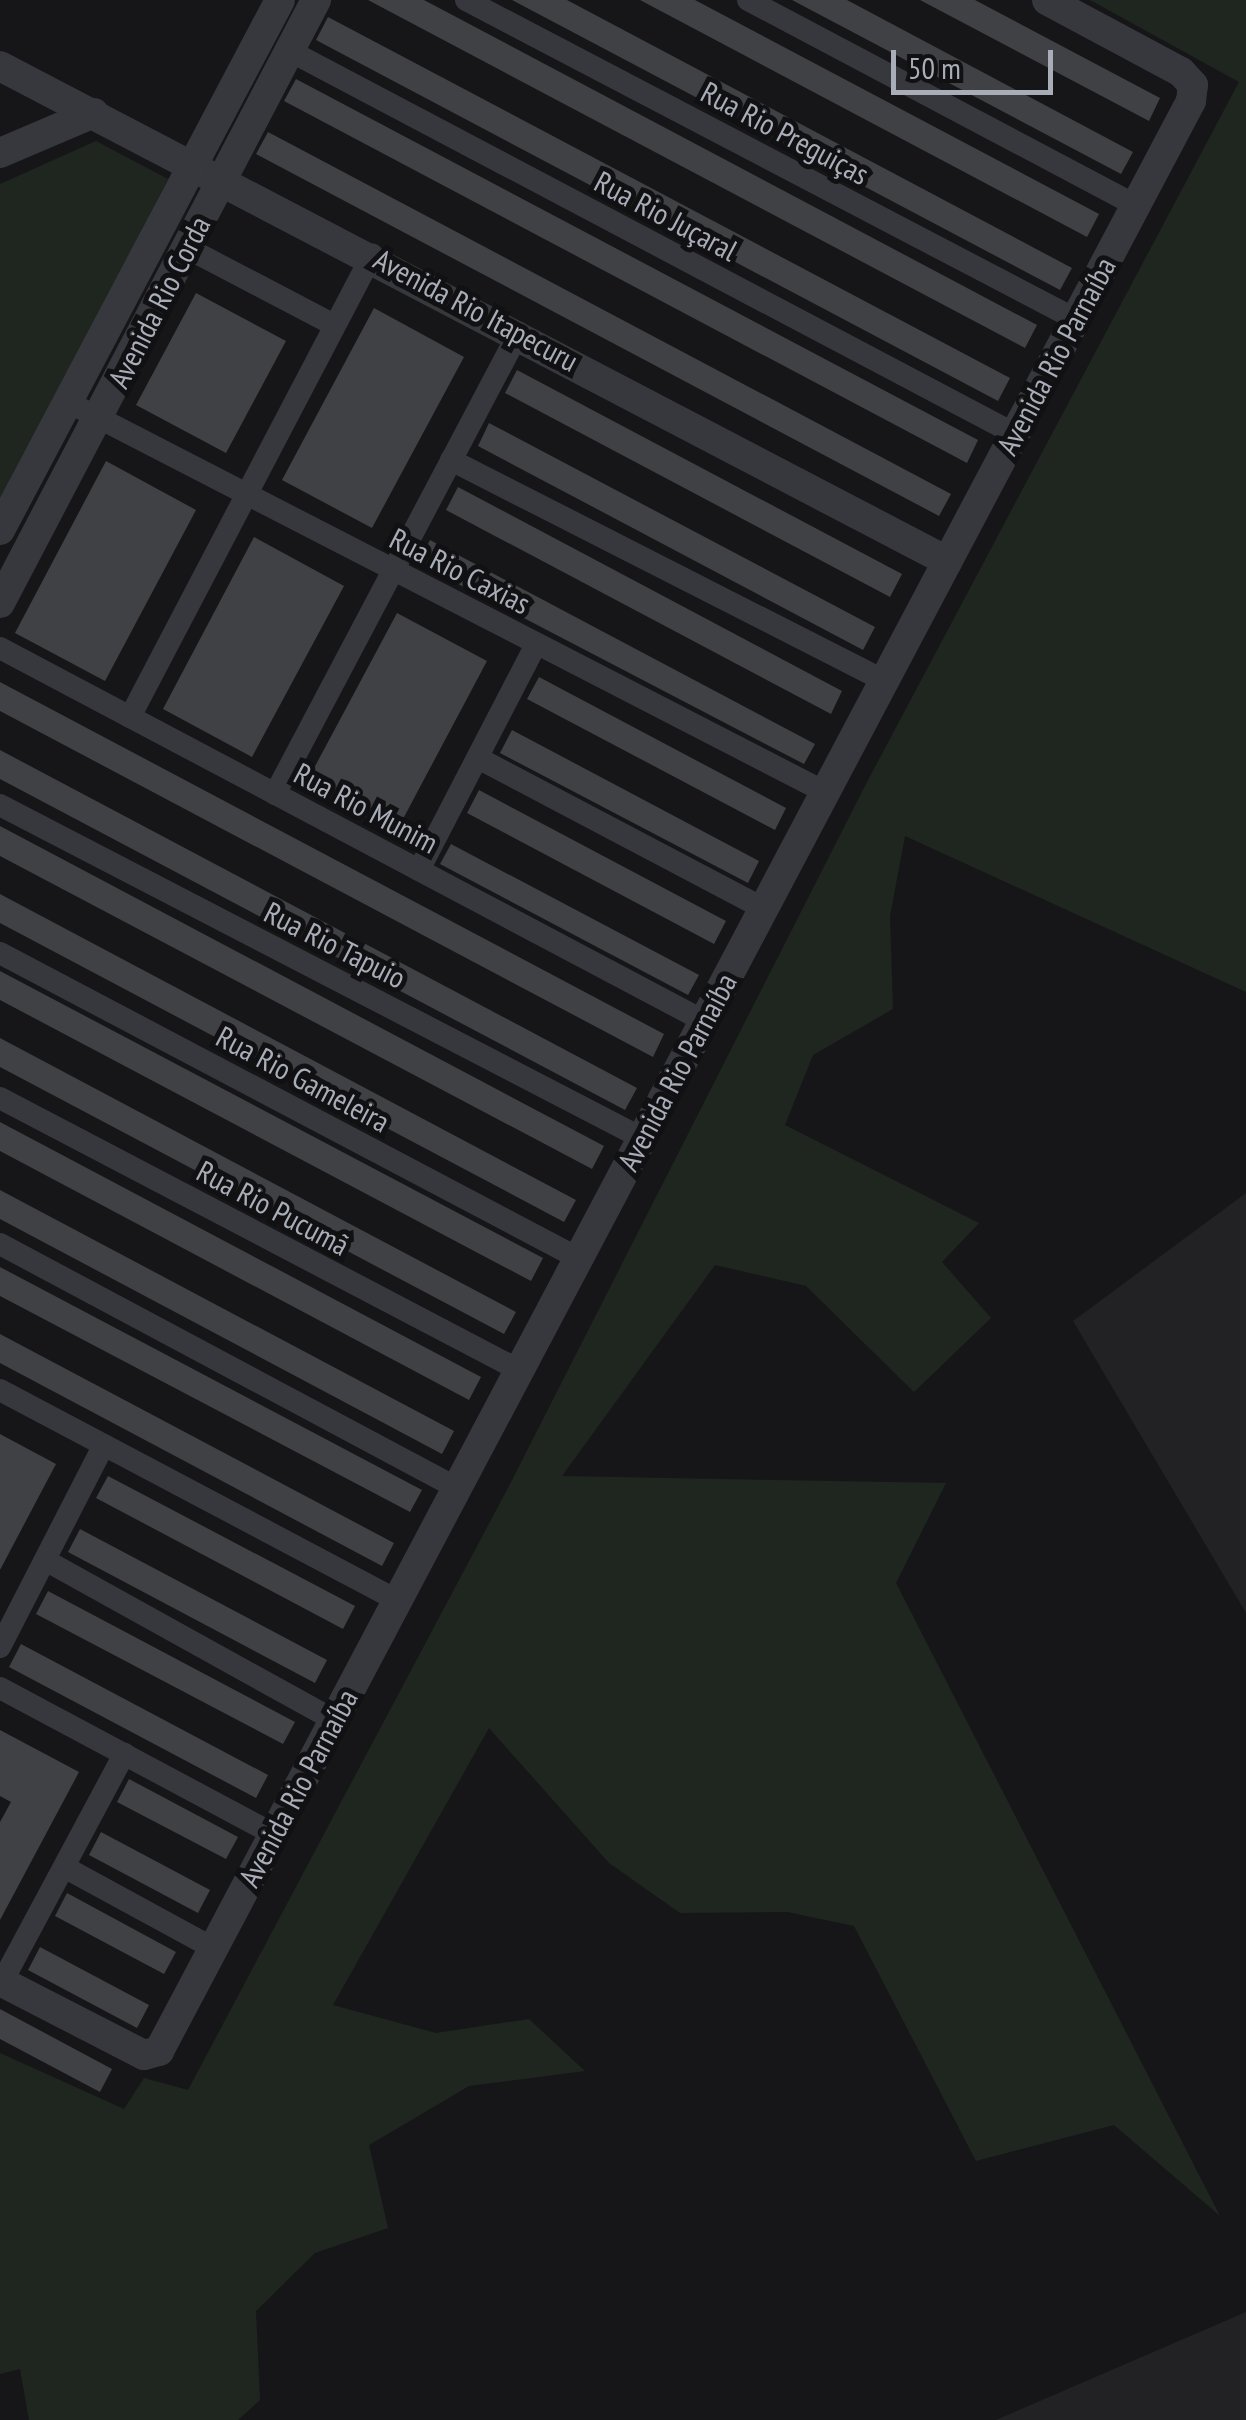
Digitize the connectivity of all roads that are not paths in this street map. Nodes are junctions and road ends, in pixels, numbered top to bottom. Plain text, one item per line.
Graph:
1 (280, 0) edge
2 (316, 0) edge
3 (466, 0) edge
4 (748, 0) edge
5 (1047, 0) edge
6 (290, 51) junction
7 (0, 66) edge
8 (94, 112) junction
9 (0, 153) edge
10 (193, 162) junction
11 (223, 176) junction
12 (1135, 205) junction
13 (187, 248) junction
14 (372, 254) junction
15 (1075, 319) junction
16 (334, 326) junction
17 (519, 332) junction
18 (68, 402) junction
19 (98, 418) junction
20 (1015, 434) junction
21 (451, 460) junction
22 (246, 494) junction
23 (0, 530) edge
24 (947, 561) junction
25 (393, 570) junction
26 (0, 603) edge
27 (536, 644) junction
28 (0, 648) edge
29 (884, 681) junction
30 (130, 716) junction
31 (478, 758) junction
32 (825, 792) junction
33 (276, 794) junction
34 (0, 805) edge
35 (419, 870) junction
36 (763, 908) junction
37 (0, 953) edge
38 (704, 1021) junction
39 (0, 1098) edge
40 (642, 1138) junction
41 (0, 1244) edge
42 (578, 1258) junction
43 (519, 1370) junction
44 (0, 1390) edge
45 (104, 1445) junction
46 (456, 1488) junction
47 (45, 1560) junction
48 (397, 1600) junction
49 (0, 1647) edge
50 (0, 1688) edge
51 (334, 1720) junction
52 (124, 1754) junction
53 (273, 1834) junction
54 (66, 1868) junction
55 (213, 1948) junction
56 (1, 1982) edge

1 - 10 street, Avenida Rio Corda
2 - 6 street, Avenida Rio Corda
3 - 15 street, Rua Rio Preguiças
4 - 12 street
5 - 12 street, Avenida Rio Parnaíba
6 - 11 street, Avenida Rio Corda
6 - 20 street, Rua Rio Juçaral
7 - 8 street, Avenida Rio Itapecuru
8 - 9 street
8 - 10 street, Avenida Rio Itapecuru
10 - 11 street, Avenida Rio Itapecuru
10 - 18 street, Avenida Rio Corda
11 - 13 street, Avenida Rio Corda
11 - 14 street, Avenida Rio Itapecuru
12 - 15 street, Avenida Rio Parnaíba
13 - 16 street
13 - 19 street, Avenida Rio Corda
14 - 16 street
14 - 17 street, Avenida Rio Itapecuru
15 - 20 street, Avenida Rio Parnaíba
16 - 22 street
17 - 21 street
17 - 24 street, Avenida Rio Itapecuru
18 - 19 street, Rua Rio Caxias
18 - 23 street, Avenida Rio Corda
19 - 22 street, Rua Rio Caxias
19 - 26 street, Avenida Rio Corda
20 - 24 street, Avenida Rio Parnaíba
21 - 25 street
21 - 29 street
22 - 25 street, Rua Rio Caxias
22 - 30 street
24 - 29 street, Avenida Rio Parnaíba
25 - 27 street, Rua Rio Caxias
25 - 33 street
27 - 31 street
27 - 32 street, Rua Rio Caxias
28 - 30 street, Rua Rio Munim
29 - 32 street, Avenida Rio Parnaíba
30 - 33 street, Rua Rio Munim
31 - 35 street
31 - 36 street
32 - 36 street, Avenida Rio Parnaíba
33 - 35 street, Rua Rio Munim
34 - 40 street, Rua Rio Tapuio
35 - 38 street, Rua Rio Munim
36 - 38 street, Avenida Rio Parnaíba
37 - 42 street, Rua Rio Gameleira
38 - 40 street, Avenida Rio Parnaíba
39 - 43 street, Rua Rio Pucumã
40 - 42 street, Avenida Rio Parnaíba
41 - 46 street
42 - 43 street, Avenida Rio Parnaíba
43 - 46 street, Avenida Rio Parnaíba
44 - 45 street
45 - 47 street
45 - 48 street
46 - 48 street, Avenida Rio Parnaíba
47 - 49 street
47 - 51 street
48 - 51 street, Avenida Rio Parnaíba
50 - 52 street
51 - 53 street, Avenida Rio Parnaíba
52 - 53 street
52 - 54 street
53 - 55 street, Avenida Rio Parnaíba
54 - 55 street
54 - 56 street
55 - 56 street, Avenida Rio Parnaíba

